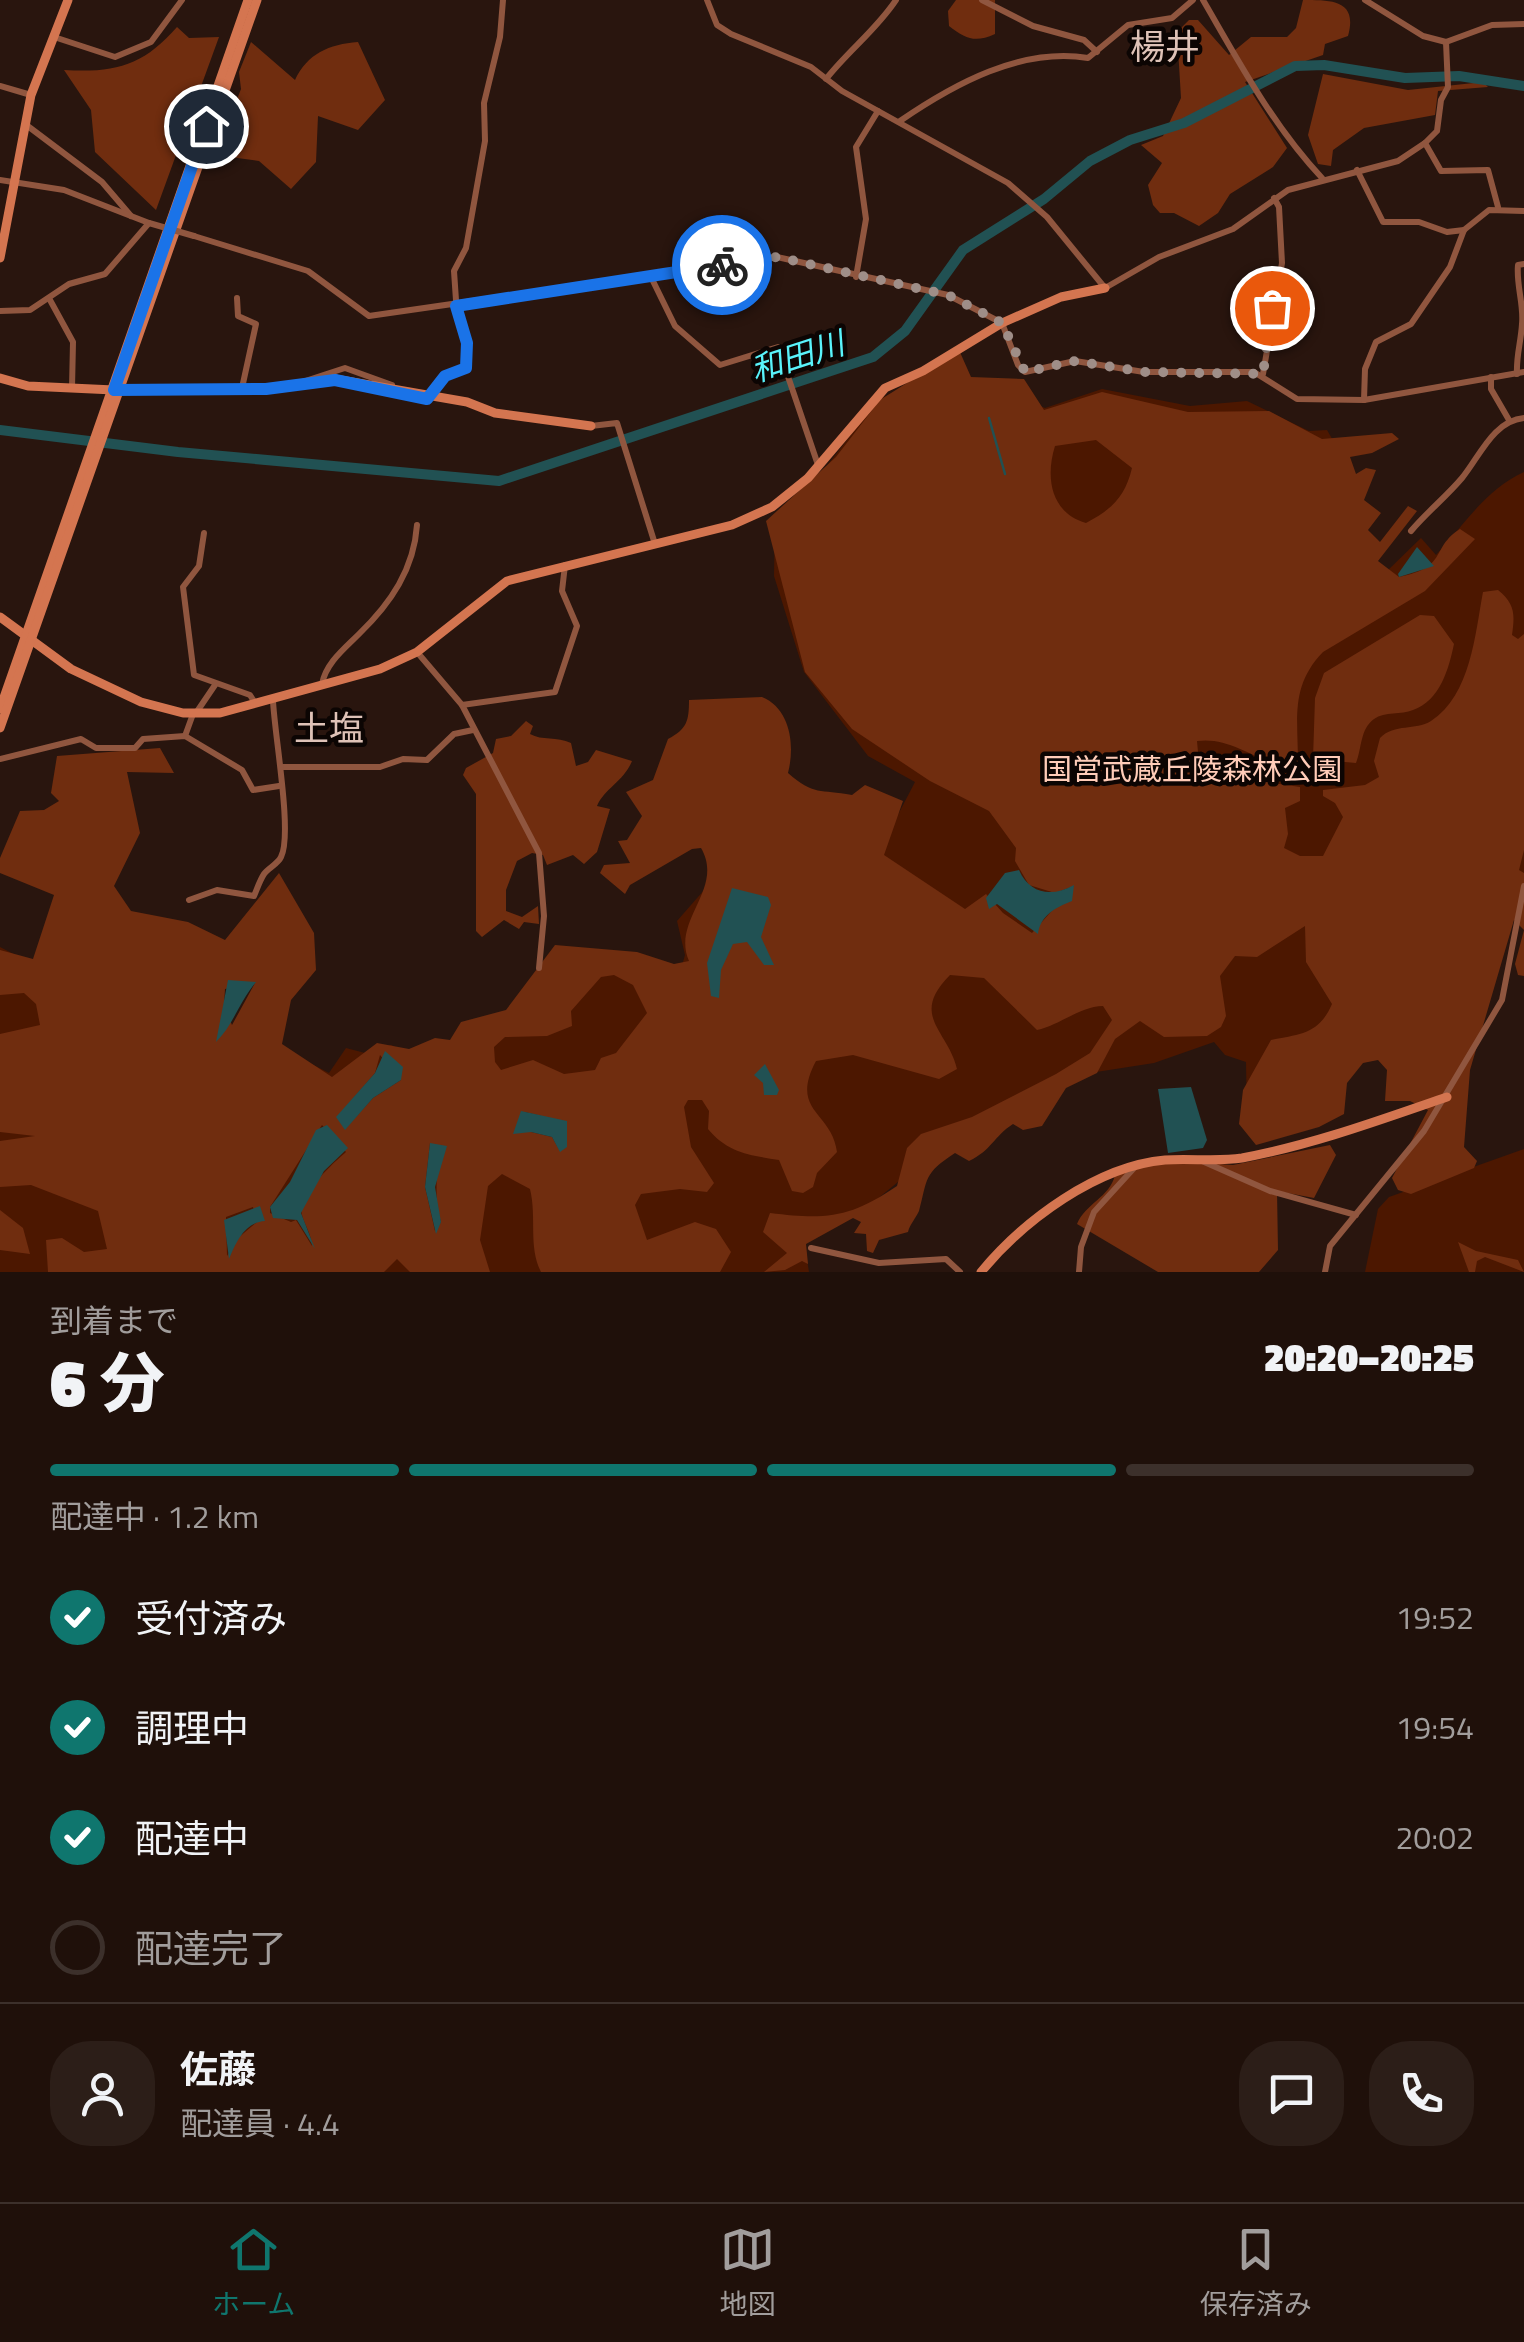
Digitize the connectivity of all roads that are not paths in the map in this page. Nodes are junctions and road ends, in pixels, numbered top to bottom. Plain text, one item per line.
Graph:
1 (68, 0) edge
2 (182, 0) edge
3 (248, 0) edge
4 (257, 0) edge
5 (503, 0) edge
6 (707, 0) edge
7 (896, 0) edge
8 (982, 0) edge
9 (1193, 0) edge
10 (1203, 0) edge
11 (1365, 0) edge
12 (1524, 24) edge
13 (53, 36) junction
14 (1446, 42) junction
15 (1097, 52) junction
16 (826, 79) junction
17 (0, 86) edge
18 (31, 95) junction
19 (878, 111) junction
20 (900, 121) junction
21 (25, 124) junction
22 (1425, 144) junction
23 (1357, 170) junction
24 (1322, 178) junction
25 (0, 180) edge
26 (14, 184) junction
27 (1274, 198) junction
28 (1498, 207) junction
29 (1524, 211) edge
30 (132, 217) junction
31 (149, 223) junction
32 (1464, 230) junction
33 (0, 258) edge
34 (1524, 264) edge
35 (651, 277) junction
36 (856, 277) junction
37 (1106, 288) junction
38 (237, 298) dead end
39 (50, 300) junction
40 (456, 306) junction
41 (0, 311) edge
42 (1002, 323) junction
43 (1520, 373) edge
44 (1263, 374) junction
45 (1491, 377) junction
46 (0, 378) edge
47 (72, 390) junction
48 (118, 390) junction
49 (242, 390) junction
50 (427, 399) junction
51 (1364, 400) junction
52 (1524, 418) edge
53 (1509, 420) junction
54 (591, 426) joint
55 (818, 466) junction
56 (418, 525) dead end
57 (1411, 531) dead end
58 (204, 533) dead end
59 (655, 544) junction
60 (565, 565) junction
61 (0, 617) edge
62 (30, 642) junction
63 (417, 652) junction
64 (322, 684) junction
65 (215, 685) junction
66 (273, 700) junction
67 (256, 704) junction
68 (462, 705) junction
69 (0, 709) edge
70 (194, 714) junction
71 (0, 728) edge
72 (472, 730) junction
73 (184, 736) junction
74 (0, 759) edge
75 (283, 767) junction
76 (279, 786) junction
77 (1524, 886) edge
78 (189, 900) dead end
79 (539, 968) dead end
80 (1447, 1097) junction
81 (1197, 1159) junction
82 (1137, 1165) junction
83 (1356, 1215) junction
84 (811, 1248) dead end
85 (960, 1272) edge
86 (980, 1272) edge
87 (1079, 1272) edge
88 (1325, 1272) edge

1 - 13 street
2 - 13 street
3 - 48 street
4 - 48 street
5 - 40 street
6 - 16 street
7 - 16 street
8 - 15 street
9 - 15 street
10 - 24 street
11 - 14 street
12 - 14 street
13 - 18 street
14 - 22 street
15 - 20 street
16 - 19 street
17 - 18 street
18 - 21 street
19 - 20 street
19 - 36 street
20 - 37 street
21 - 26 street
21 - 30 street
22 - 23 street
22 - 28 street
23 - 24 street
23 - 32 street
24 - 27 street
25 - 26 street
26 - 30 street
26 - 33 street
27 - 37 street
27 - 44 street
28 - 29 street
28 - 32 street
30 - 31 street
31 - 39 street
31 - 40 street, bridge
32 - 51 street
34 - 43 street
35 - 36 street
35 - 40 street
35 - 55 street
36 - 42 street
37 - 42 street
38 - 49 street
39 - 41 street
39 - 47 street
40 - 50 street
42 - 44 street
42 - 55 street
43 - 45 street
44 - 51 street
45 - 51 street
45 - 53 street
46 - 47 street
47 - 48 street
48 - 49 street
48 - 62 street
49 - 50 street
50 - 54 street
52 - 53 street
53 - 57 street
54 - 59 street
55 - 59 street
56 - 64 street
58 - 65 street
59 - 60 street
60 - 63 street
60 - 68 street
61 - 62 street
62 - 69 street
62 - 70 street
62 - 71 street
63 - 64 street
63 - 68 street
64 - 66 street
65 - 67 street
65 - 70 street
66 - 67 street
66 - 75 street
67 - 70 street
68 - 72 street
70 - 73 street
72 - 75 street
72 - 79 street
73 - 74 street
73 - 76 street
75 - 76 street
76 - 78 street
77 - 80 street
80 - 81 street
80 - 83 street
81 - 82 street
81 - 83 street
82 - 86 street
82 - 87 street
83 - 88 street
84 - 85 street

